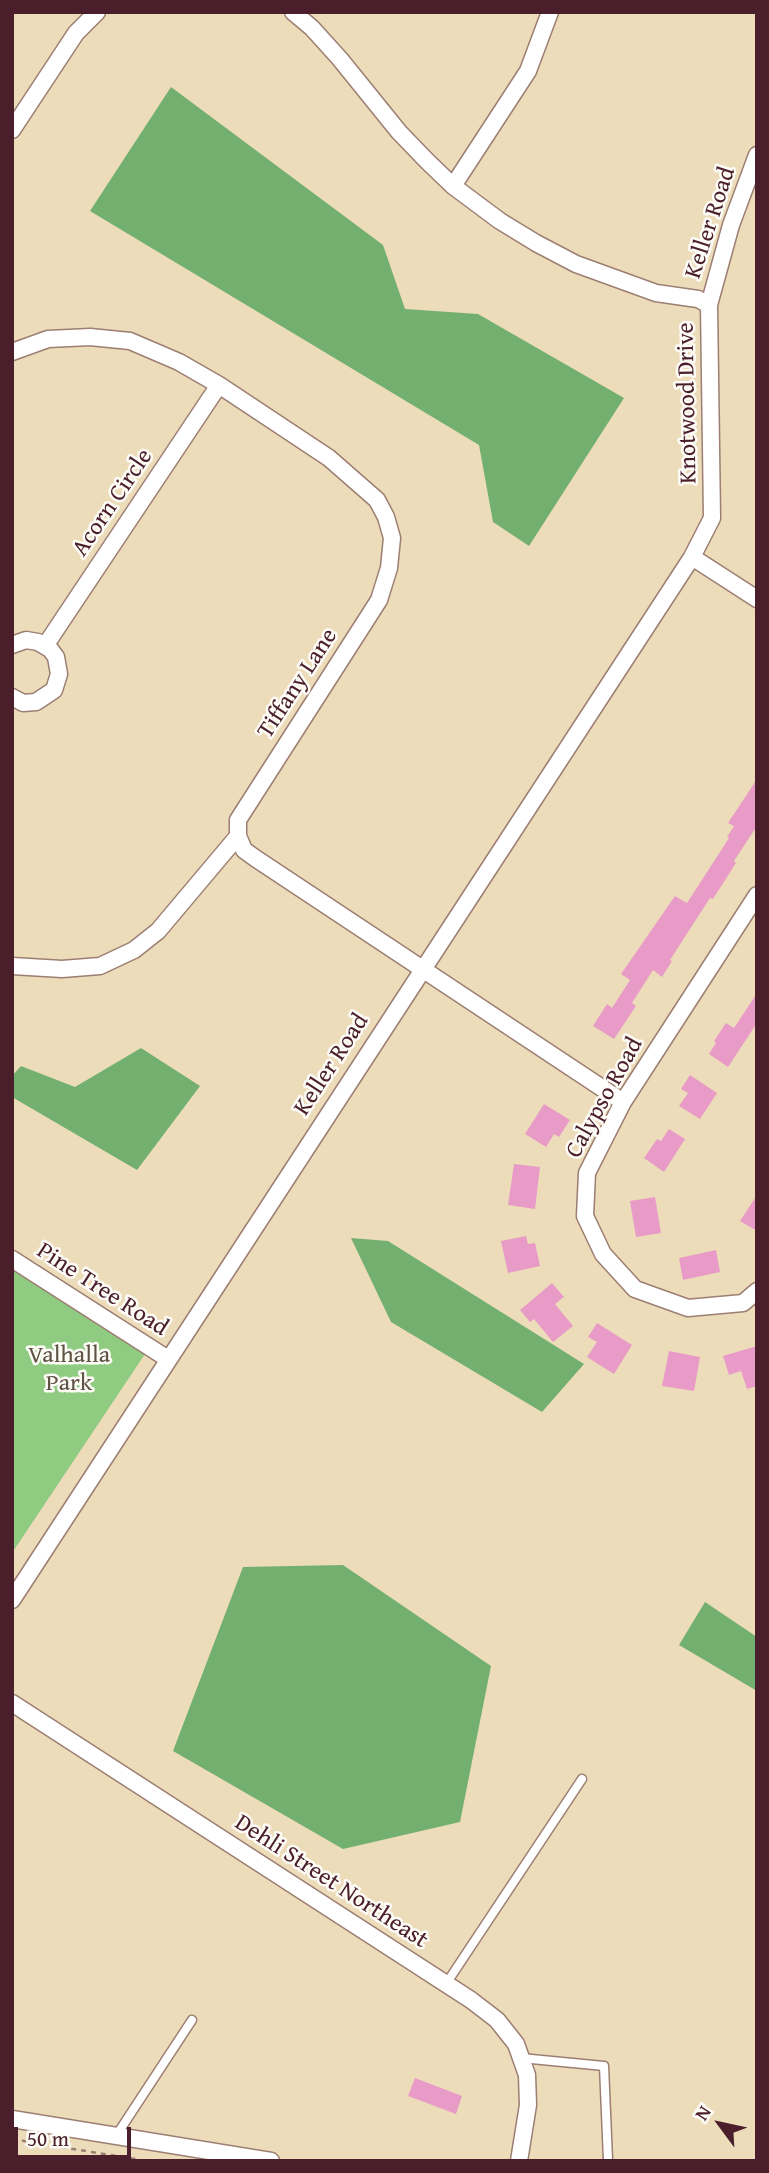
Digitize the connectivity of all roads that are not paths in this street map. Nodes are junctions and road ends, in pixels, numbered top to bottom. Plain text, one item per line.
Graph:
1 (97, 12) edge
2 (293, 12) edge
3 (550, 12) edge
4 (12, 130) edge
5 (757, 155) edge
6 (453, 186) junction
7 (709, 305) junction
8 (12, 352) edge
9 (219, 385) junction
10 (692, 557) junction
11 (757, 599) edge
12 (12, 645) edge
13 (45, 646) junction
14 (12, 697) edge
15 (238, 836) junction
16 (757, 895) edge
17 (12, 966) edge
18 (422, 969) junction
19 (623, 1102) junction
20 (12, 1259) edge
21 (757, 1291) edge
22 (168, 1359) junction
23 (12, 1600) edge
24 (12, 1703) edge
25 (582, 1779) dead end
26 (446, 1984) junction
27 (192, 2020) dead end
28 (521, 2058) junction
29 (12, 2119) edge
30 (116, 2136) junction
31 (608, 2160) edge
32 (271, 2161) edge
33 (519, 2161) edge

1 - 4 street
2 - 6 street, Knotwood Drive
3 - 6 street
5 - 7 street, Keller Road
6 - 7 street, Knotwood Drive
7 - 10 street, Knotwood Drive
8 - 9 street, Tiffany Lane
9 - 13 street, Acorn Circle
9 - 15 street, Tiffany Lane
10 - 11 street
10 - 18 street, Keller Road
12 - 13 street
13 - 14 street
15 - 17 street
15 - 18 street
16 - 19 street, Calypso Road
18 - 19 street
18 - 22 street, Keller Road
19 - 21 street, Calypso Road
20 - 22 street, Pine Tree Road
22 - 23 street, Keller Road
24 - 26 street, Dehli Street Northeast
25 - 26 lane
26 - 28 street, Dehli Street Northeast
27 - 30 lane
28 - 31 lane
28 - 33 street, Dehli Street Northeast
29 - 30 street
30 - 32 street

